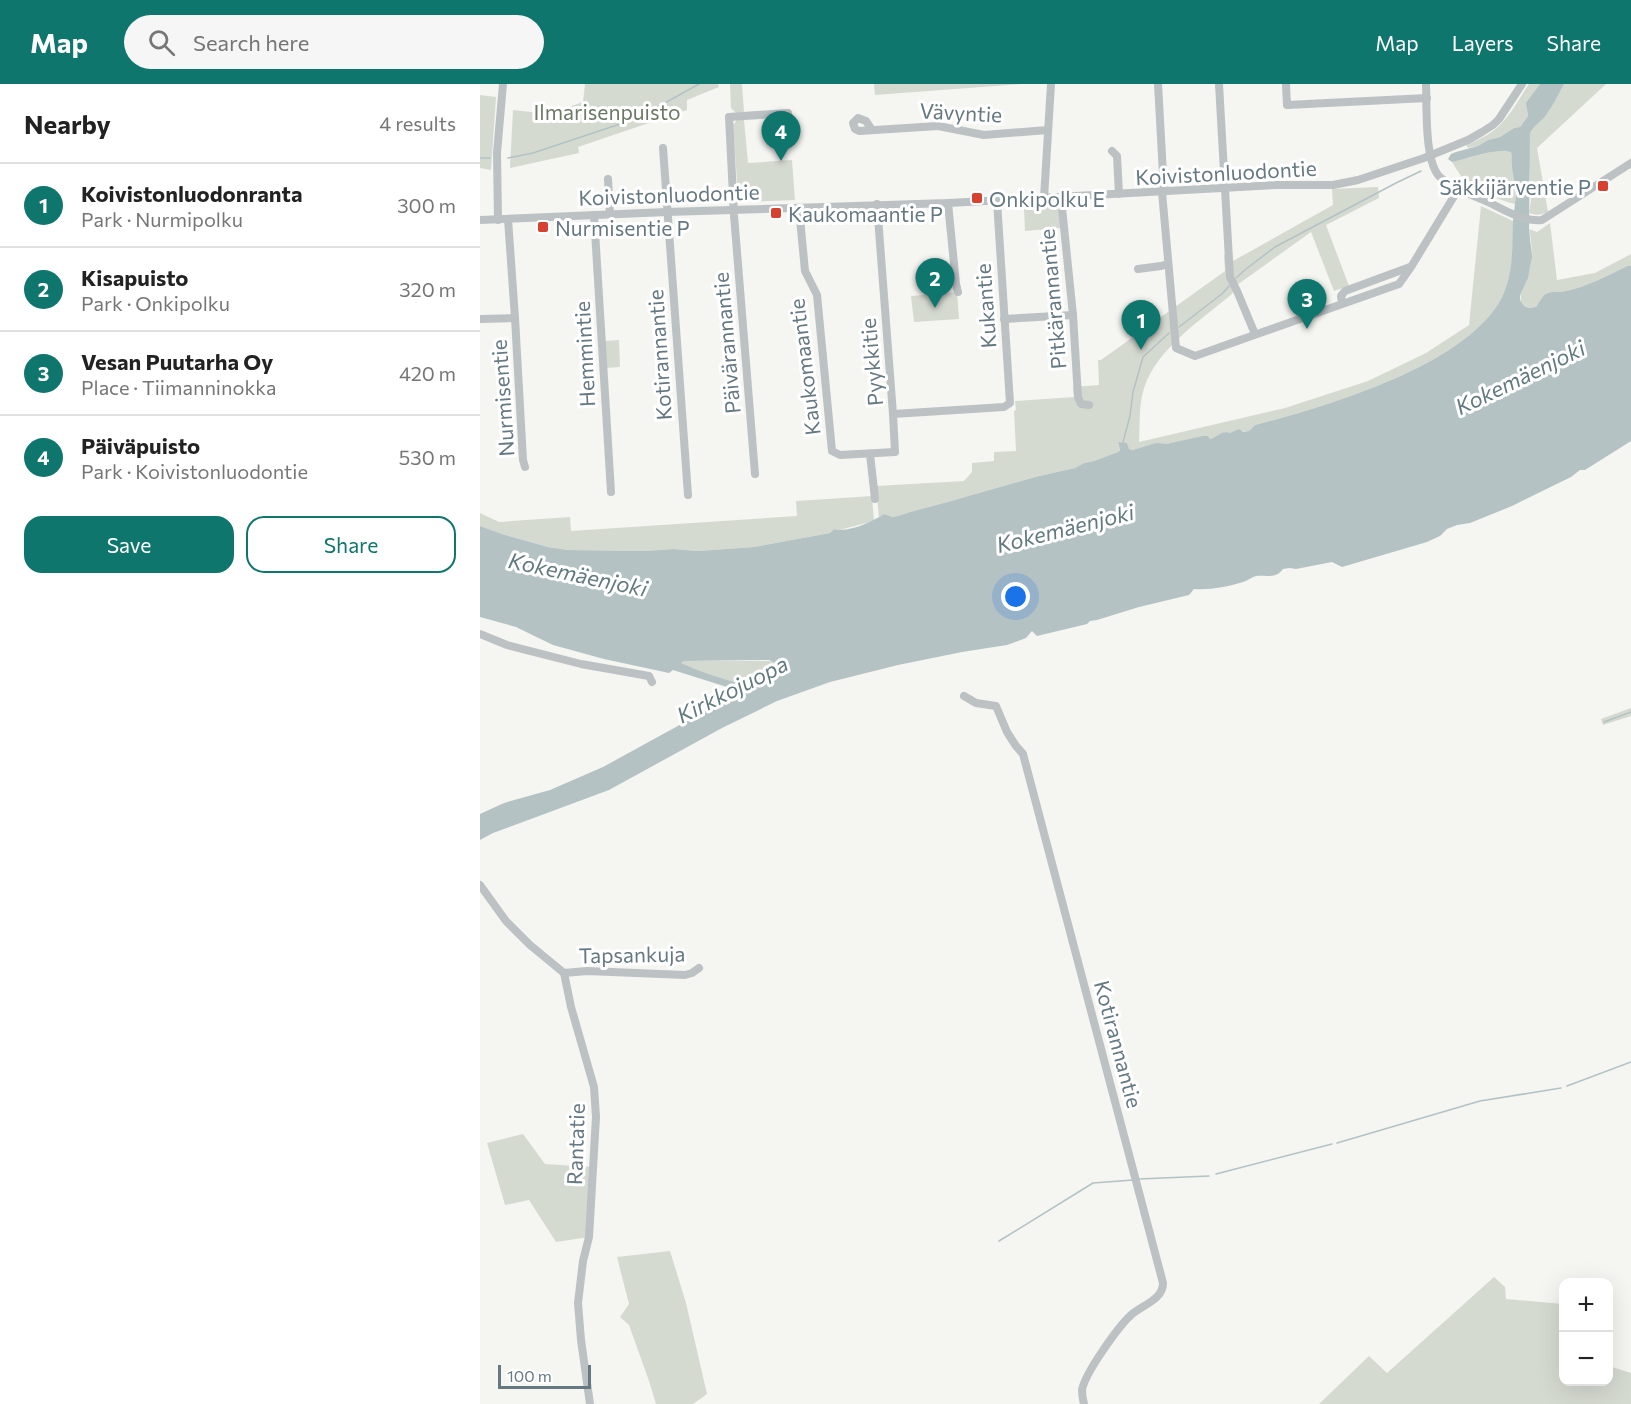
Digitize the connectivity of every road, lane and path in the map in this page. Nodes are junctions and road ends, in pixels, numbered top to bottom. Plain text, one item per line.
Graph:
1 (503, 84) edge
2 (1051, 84) edge
3 (1158, 84) edge
4 (1219, 84) edge
5 (1286, 84) edge
6 (1426, 84) edge
7 (1522, 84) edge
8 (1427, 98) junction
9 (788, 113) dead end
10 (872, 130) dead end
11 (1048, 130) junction
12 (663, 148) dead end
13 (1112, 151) dead end
14 (1430, 156) junction
15 (1631, 163) edge
16 (608, 179) dead end
17 (1225, 187) junction
18 (1459, 188) junction
19 (1163, 192) junction
20 (1119, 194) junction
21 (1044, 198) junction
22 (1061, 198) junction
23 (997, 201) junction
24 (948, 203) junction
25 (877, 204) junction
26 (799, 208) junction
27 (734, 209) junction
28 (667, 212) junction
29 (610, 214) junction
30 (594, 215) junction
31 (508, 219) junction
32 (480, 220) edge
33 (498, 220) junction
34 (1168, 264) junction
35 (1411, 267) junction
36 (1138, 269) dead end
37 (958, 292) dead end
38 (1342, 303) junction
39 (1073, 315) junction
40 (515, 318) junction
41 (480, 319) edge
42 (1004, 320) junction
43 (1255, 334) junction
44 (1089, 405) dead end
45 (894, 414) junction
46 (832, 451) joint
47 (870, 454) junction
48 (525, 466) dead end
49 (755, 474) dead end
50 (611, 492) dead end
51 (688, 495) dead end
52 (875, 499) dead end
53 (480, 634) edge
54 (652, 682) dead end
55 (964, 696) dead end
56 (480, 885) edge
57 (699, 968) dead end
58 (564, 973) junction
59 (590, 1404) edge
60 (1084, 1404) edge

1 - 33 street
2 - 11 street
3 - 19 street
4 - 17 street
5 - 8 street
6 - 8 street
7 - 14 street, Koivistonluodontie
8 - 14 street
9 - 27 street, Päivärannantie
10 - 11 street, Vävyntie
11 - 21 street
12 - 28 street, Kotirannantie
13 - 20 street
14 - 17 street, Koivistonluodontie
14 - 18 street
15 - 18 street
16 - 29 street
17 - 19 street, Koivistonluodontie
17 - 43 street
18 - 35 street
19 - 20 street, Koivistonluodontie
19 - 34 street
20 - 22 street, Koivistonluodontie
21 - 22 street, Koivistonluodontie
21 - 23 street, Koivistonluodontie
22 - 39 street, Pitkärannantie
23 - 24 street, Koivistonluodontie
23 - 42 street, Kukantie
24 - 25 street, Koivistonluodontie
24 - 37 street
25 - 26 street, Koivistonluodontie
25 - 45 street, Pyykkitie
26 - 27 street, Koivistonluodontie
26 - 46 street, Kaukomaantie
27 - 28 street, Koivistonluodontie
27 - 49 street, Päivärannantie
28 - 29 street, Koivistonluodontie
28 - 51 street, Kotirannantie
29 - 30 street, Koivistonluodontie
30 - 31 street, Koivistonluodontie
30 - 50 street, Hemmintie
31 - 33 street, Koivistonluodontie
31 - 40 street, Nurmisentie
32 - 33 street, Koivistonluodontie
34 - 36 street
34 - 43 street
35 - 38 street
35 - 38 street
38 - 43 street
39 - 42 street
39 - 44 street, Pitkärannantie
40 - 41 street
40 - 48 street, Nurmisentie
42 - 45 street, Kukantie
45 - 47 street, Pyykkitie
46 - 47 street, Pyykkitie
47 - 52 street
53 - 54 street
55 - 60 street, Kotirannantie
56 - 58 street
57 - 58 street, Tapsankuja
58 - 59 street, Rantatie

